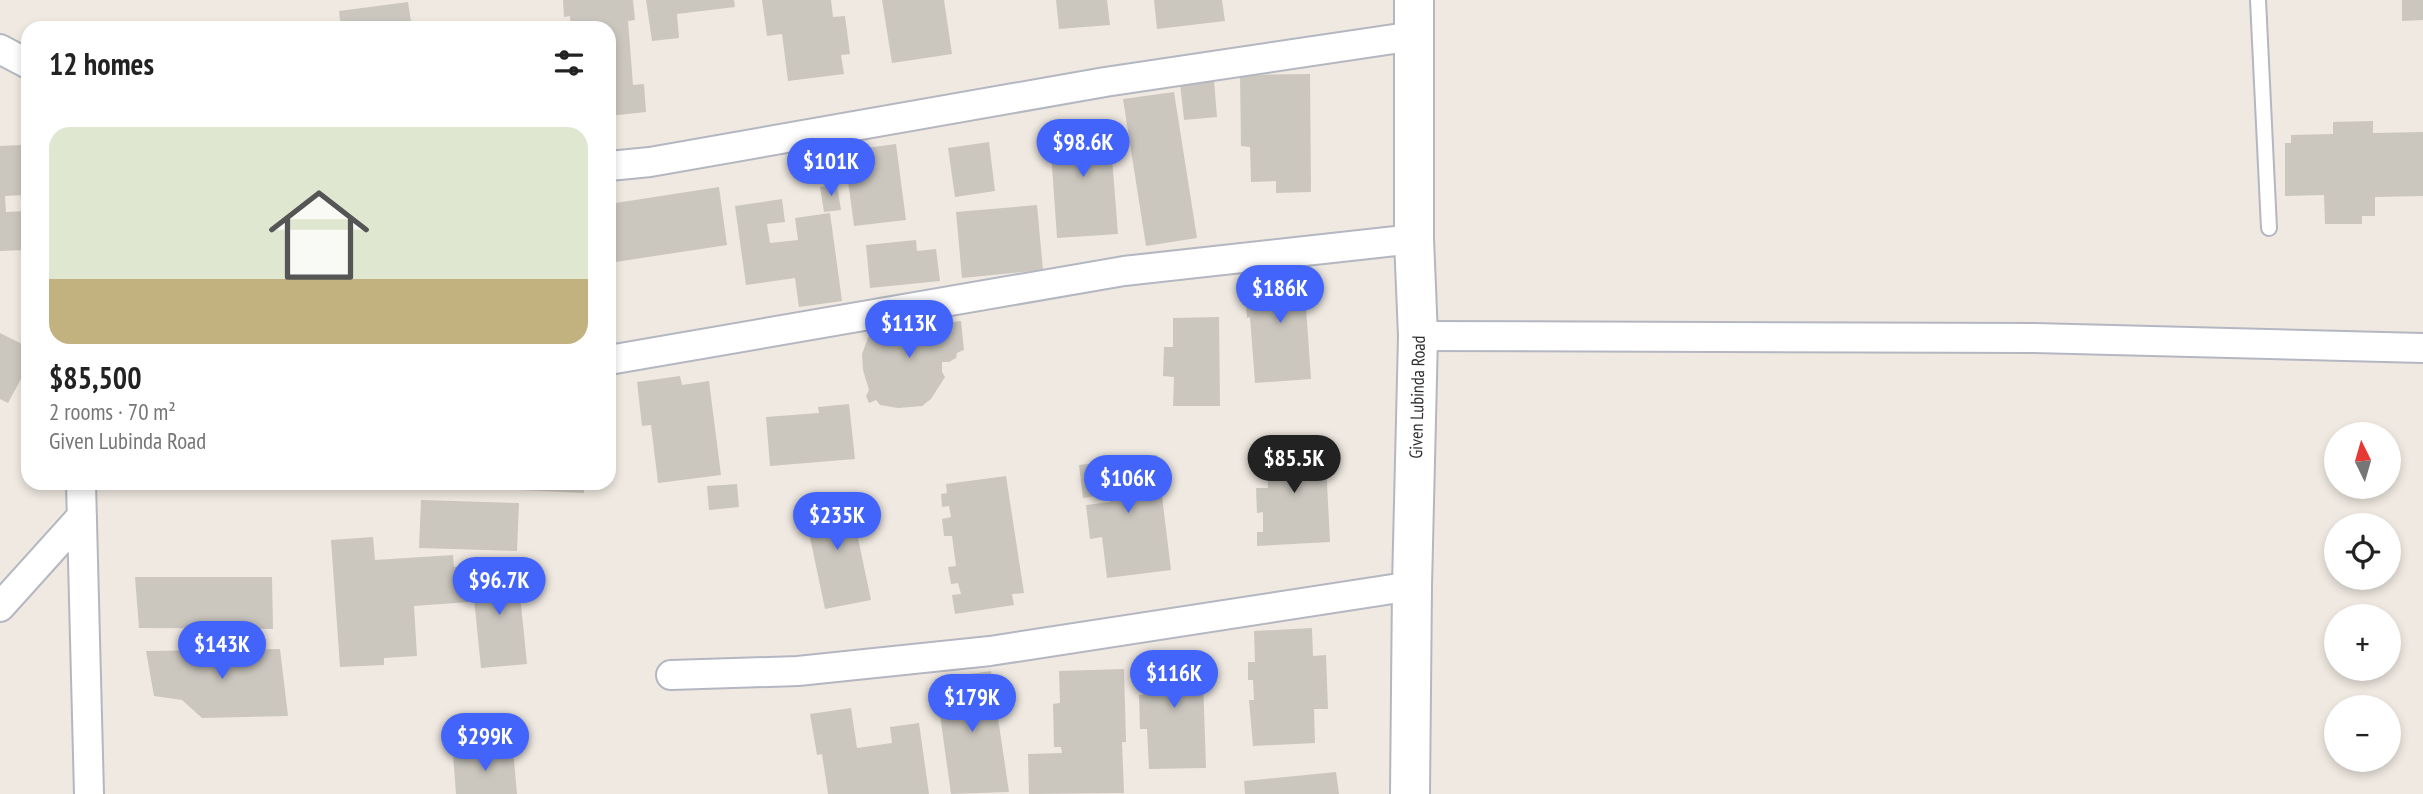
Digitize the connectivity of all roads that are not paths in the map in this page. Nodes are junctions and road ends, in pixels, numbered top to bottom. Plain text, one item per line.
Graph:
1 (2258, 0) edge
2 (1414, 18) edge
3 (0, 49) edge
4 (21, 60) edge
5 (616, 165) edge
6 (2269, 228) dead end
7 (1414, 239) junction
8 (1418, 336) junction
9 (2423, 348) edge
10 (616, 359) edge
11 (81, 490) edge
12 (82, 516) junction
13 (1412, 586) junction
14 (0, 607) edge
15 (671, 675) dead end
16 (89, 794) edge
17 (1410, 794) edge

1 - 6 lane
2 - 5 street
2 - 7 street, Given Lubinda Road
3 - 4 street
7 - 8 street, Given Lubinda Road
7 - 10 street
8 - 9 street
8 - 13 street, Given Lubinda Road
11 - 12 street
12 - 14 street
12 - 16 street
13 - 15 street
13 - 17 street, Given Lubinda Road

